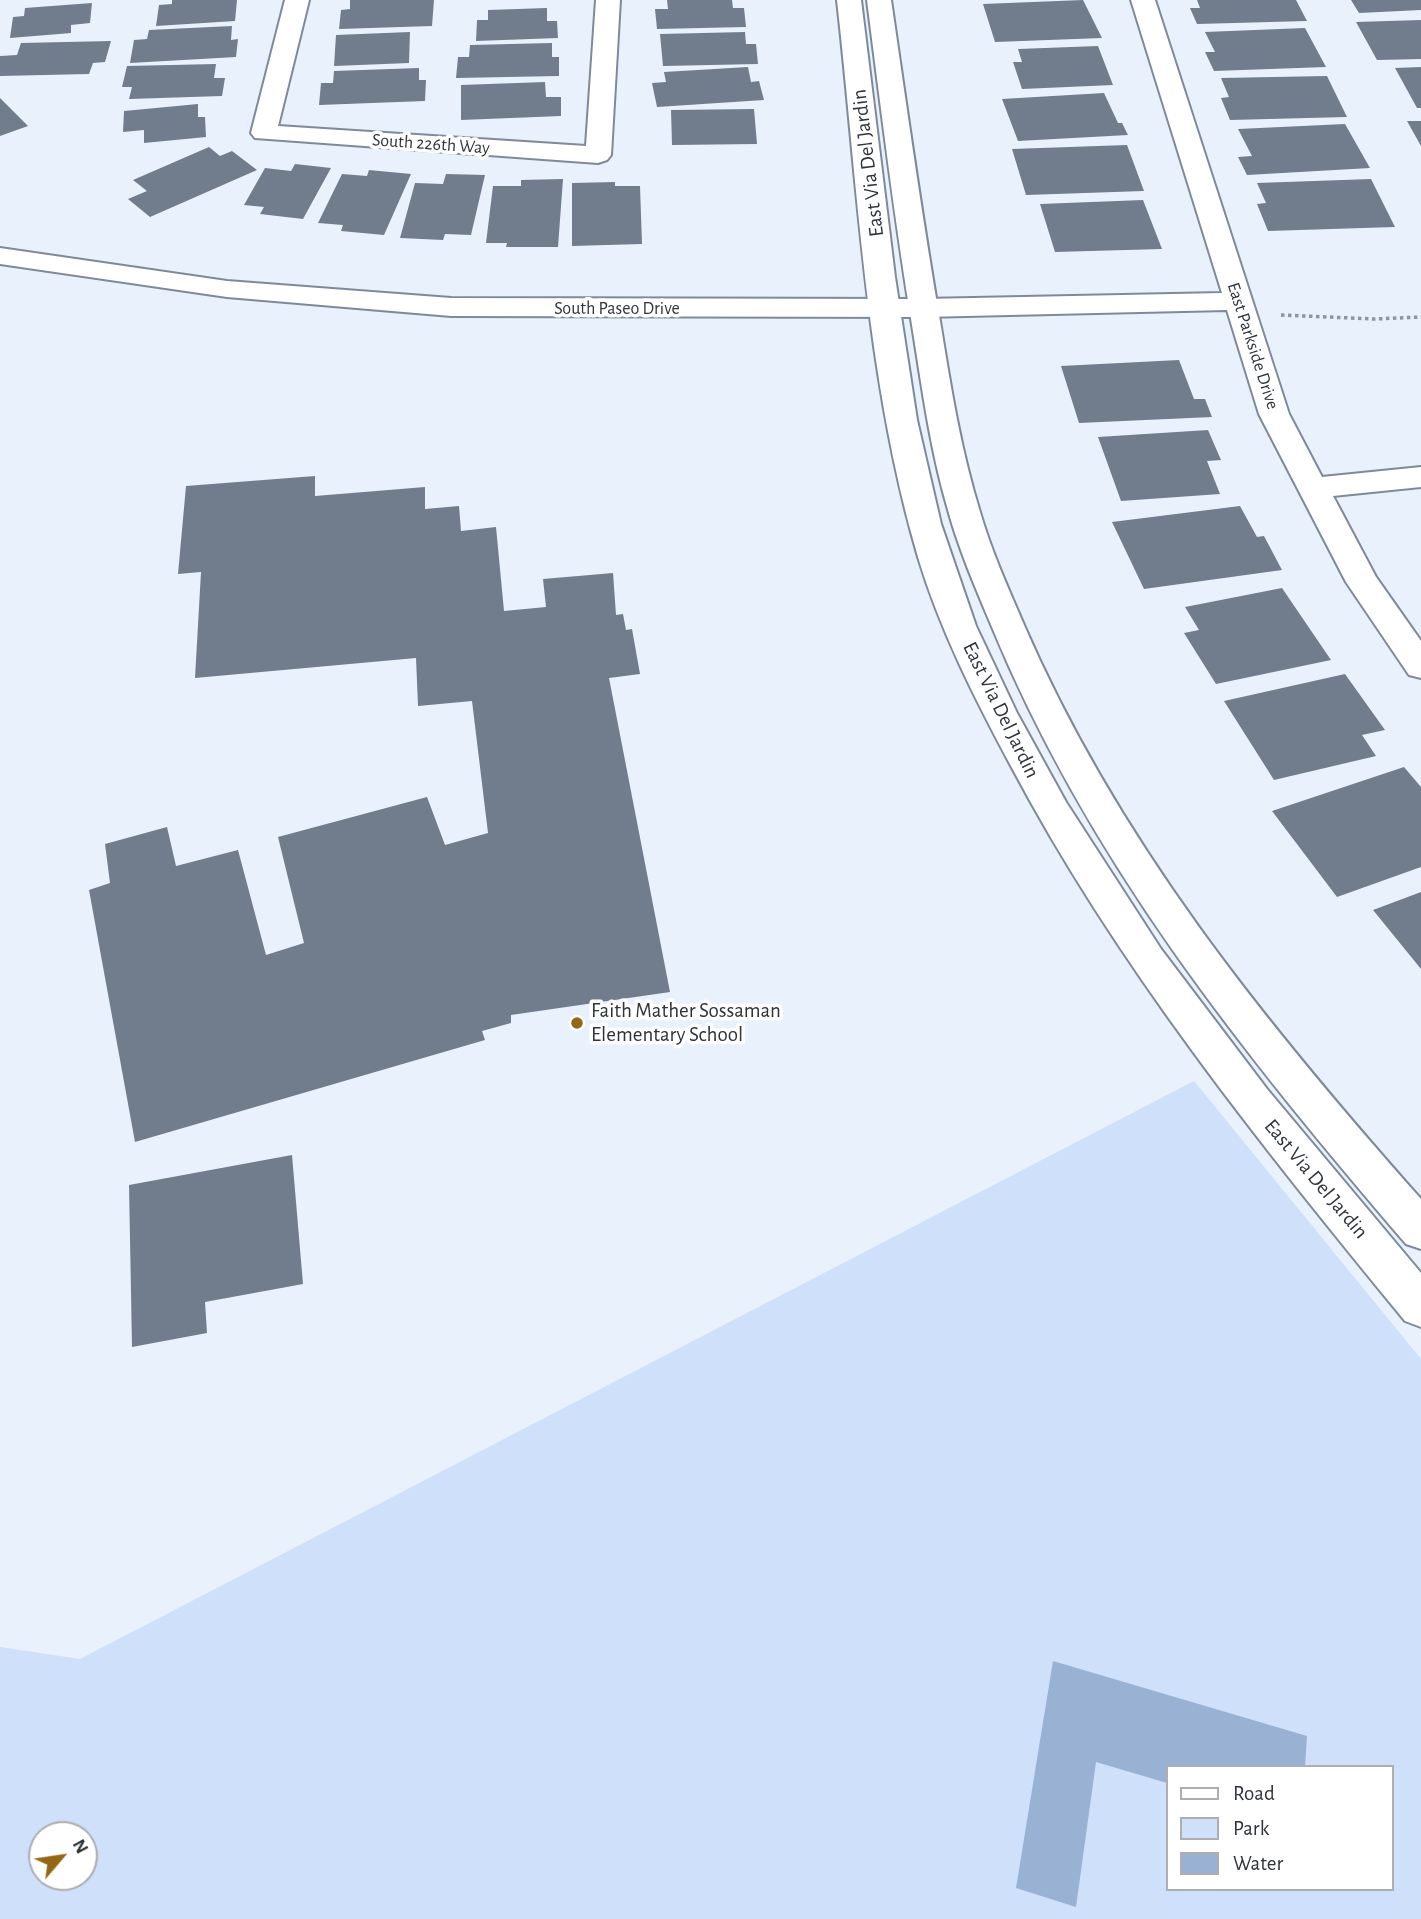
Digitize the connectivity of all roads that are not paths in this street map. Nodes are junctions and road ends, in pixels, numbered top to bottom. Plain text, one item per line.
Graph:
1 (297, 0) edge
2 (608, 0) edge
3 (849, 0) edge
4 (879, 0) edge
5 (1143, 0) edge
6 (0, 256) edge
7 (1240, 306) junction
8 (885, 307) junction
9 (923, 308) junction
10 (1421, 477) edge
11 (1312, 488) junction
12 (1421, 666) edge
13 (1183, 1011) junction
14 (1421, 1230) edge
15 (1421, 1262) edge
16 (1421, 1306) edge

1 - 2 street, South 226th Way
3 - 8 street, East Via Del Jardin
4 - 9 street, East Via Del Jardin
5 - 7 street, East Parkside Drive
6 - 8 street, South Paseo Drive
7 - 9 street, South Paseo Drive
7 - 11 street, East Parkside Drive
8 - 9 street, South Paseo Drive
8 - 13 street, East Via Del Jardin
9 - 14 street, East Via Del Jardin
10 - 11 street
11 - 12 street, East Parkside Drive
13 - 15 street
13 - 16 street, East Via Del Jardin

